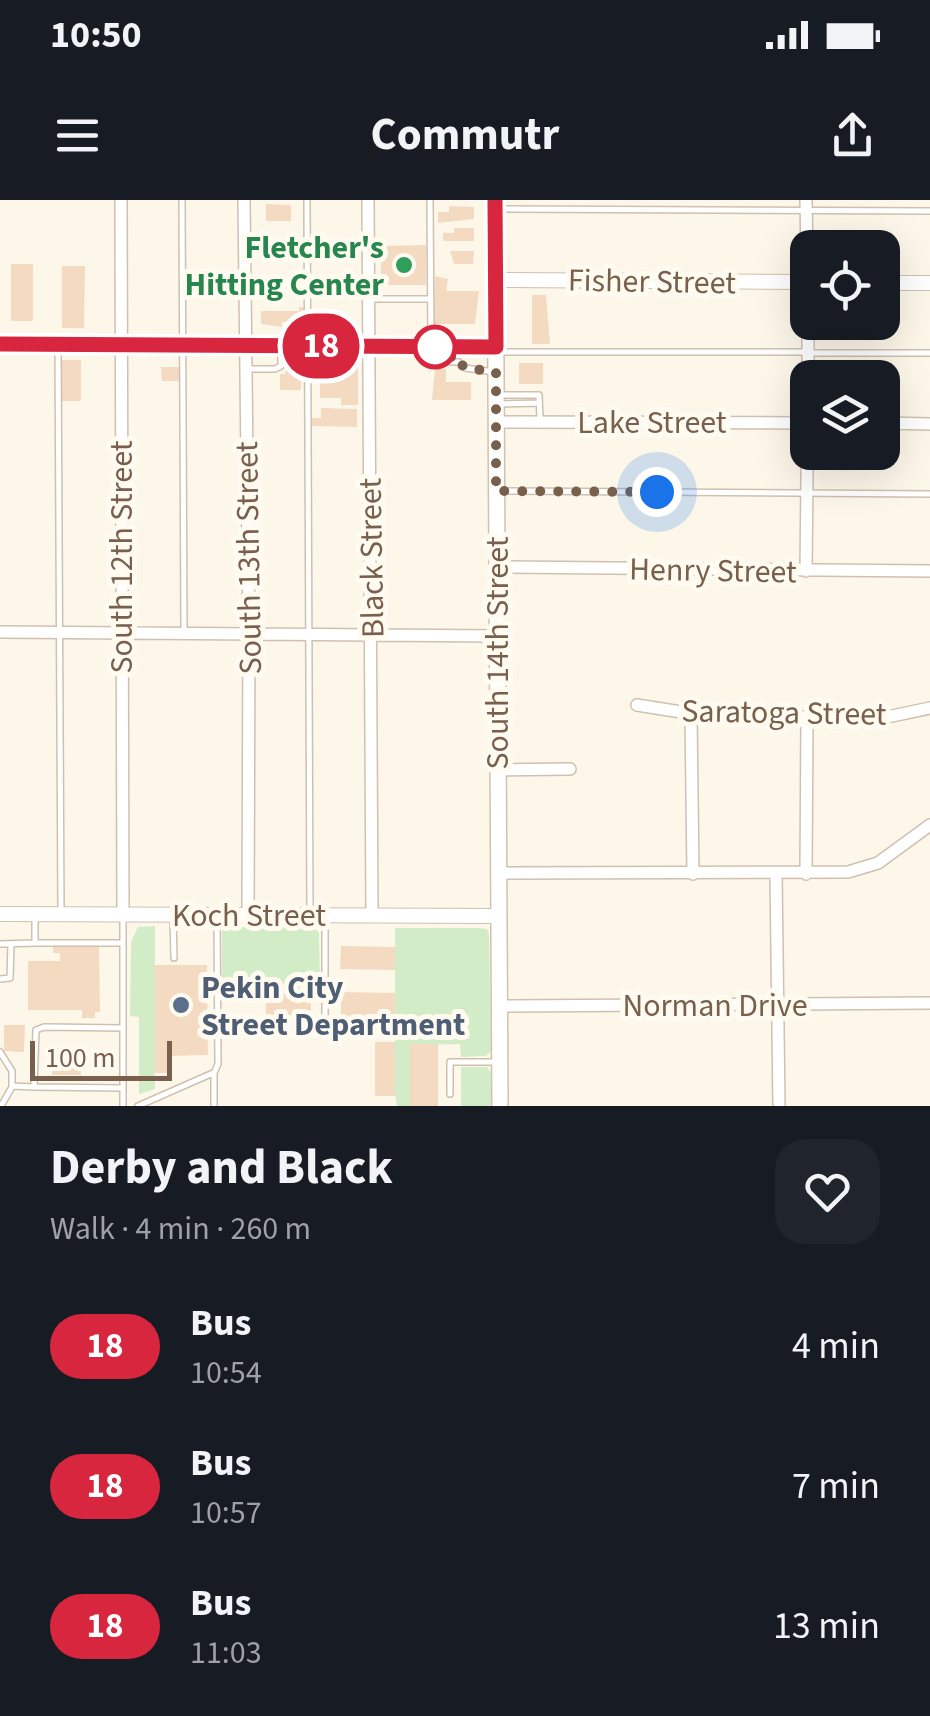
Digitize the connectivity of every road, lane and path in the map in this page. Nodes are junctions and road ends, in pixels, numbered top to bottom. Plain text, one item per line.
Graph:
1 (120, 200) edge
2 (182, 200) edge
3 (244, 200) edge
4 (307, 200) edge
5 (368, 200) edge
6 (430, 200) edge
7 (495, 205) edge
8 (806, 205) edge
9 (930, 211) edge
10 (806, 230) edge
11 (496, 280) junction
12 (790, 282) edge
13 (900, 283) edge
14 (930, 283) edge
15 (368, 299) junction
16 (430, 299) junction
17 (808, 340) edge
18 (0, 344) edge
19 (58, 345) junction
20 (121, 346) junction
21 (182, 346) junction
22 (245, 346) junction
23 (281, 346) junction
24 (307, 346) junction
25 (368, 347) junction
26 (430, 347) junction
27 (451, 347) junction
28 (496, 350) junction
29 (808, 352) junction
30 (930, 353) edge
31 (808, 360) edge
32 (246, 369) junction
33 (496, 372) junction
34 (496, 400) junction
35 (496, 422) junction
36 (540, 422) junction
37 (790, 423) edge
38 (900, 423) edge
39 (930, 424) edge
40 (806, 470) edge
41 (496, 491) junction
42 (806, 494) junction
43 (930, 494) edge
44 (497, 567) junction
45 (806, 571) junction
46 (930, 571) edge
47 (0, 632) edge
48 (59, 633) junction
49 (121, 634) junction
50 (184, 634) junction
51 (249, 634) junction
52 (308, 634) junction
53 (372, 635) junction
54 (497, 636) junction
55 (637, 705) dead end
56 (930, 708) edge
57 (691, 715) junction
58 (806, 716) junction
59 (570, 769) dead end
60 (498, 770) junction
61 (930, 825) edge
62 (499, 874) junction
63 (693, 874) junction
64 (776, 874) junction
65 (806, 874) junction
66 (0, 914) edge
67 (35, 914) junction
68 (61, 914) junction
69 (124, 914) junction
70 (174, 914) junction
71 (216, 915) junction
72 (248, 915) junction
73 (318, 915) junction
74 (372, 916) junction
75 (498, 916) junction
76 (35, 943) junction
77 (124, 943) junction
78 (0, 944) edge
79 (12, 944) junction
80 (174, 958) dead end
81 (0, 979) edge
82 (930, 1003) edge
83 (778, 1005) junction
84 (500, 1006) junction
85 (326, 1020) dead end
86 (123, 1028) junction
87 (0, 1052) edge
88 (500, 1062) junction
89 (214, 1073) junction
90 (12, 1086) junction
91 (34, 1087) junction
92 (123, 1088) junction
93 (450, 1094) dead end
94 (1, 1106) edge
95 (123, 1106) edge
96 (138, 1106) edge
97 (214, 1106) edge
98 (500, 1106) edge
99 (779, 1106) edge

1 - 20 street, South 12th Street
2 - 21 lane
3 - 22 street, South 13th Street
4 - 24 lane
5 - 15 street, Black Street
6 - 16 lane
7 - 8 lane
7 - 11 main road, South 14th Street
8 - 9 lane
8 - 10 street
11 - 12 street, Fisher Street
11 - 28 main road, South 14th Street
13 - 14 street
15 - 16 lane
15 - 25 street, Black Street
16 - 26 lane
17 - 29 street
18 - 19 main road
19 - 20 main road
19 - 48 lane
20 - 21 main road
20 - 49 street, South 12th Street
21 - 22 main road
21 - 50 lane
22 - 23 main road
22 - 32 street, South 13th Street
23 - 24 main road
23 - 32 lane
24 - 25 main road
24 - 52 lane
25 - 26 main road
25 - 53 street, Black Street
26 - 27 main road
27 - 28 main road
27 - 33 lane
28 - 29 lane
28 - 33 main road, South 14th Street
29 - 30 lane
29 - 31 street
32 - 51 street, South 13th Street
33 - 34 main road, South 14th Street
34 - 35 main road, South 14th Street
34 - 36 lane
35 - 36 street, Lake Street
35 - 41 main road, South 14th Street
36 - 37 street, Lake Street
38 - 39 street
40 - 42 street
41 - 42 lane
41 - 44 main road, South 14th Street
42 - 43 lane
42 - 45 street
44 - 45 street, Henry Street
44 - 54 main road, South 14th Street
45 - 46 street, Henry Street
47 - 48 street
48 - 49 street
48 - 68 lane
49 - 50 street
49 - 69 street, South 12th Street
50 - 51 street
51 - 52 street
51 - 72 street, South 13th Street
52 - 53 street
52 - 73 lane
53 - 54 street
53 - 74 street, Black Street
54 - 60 main road, South 14th Street
55 - 57 street, Saratoga Street
56 - 58 street, Saratoga Street
57 - 58 street, Saratoga Street
57 - 63 street
58 - 65 street
59 - 60 street
60 - 62 main road, South 14th Street
61 - 65 street
62 - 63 street
62 - 75 main road, South 14th Street
63 - 64 street
64 - 65 street
64 - 83 street
66 - 67 street, Koch Street
67 - 68 street, Koch Street
67 - 76 lane
68 - 69 street, Koch Street
69 - 70 street, Koch Street
69 - 77 lane
70 - 71 street, Koch Street
70 - 80 lane
71 - 72 street, Koch Street
71 - 89 lane
72 - 73 street, Koch Street
73 - 74 street, Koch Street
73 - 85 lane
74 - 75 street, Koch Street
75 - 84 main road, South 14th Street
76 - 77 lane
76 - 79 lane
77 - 86 lane
78 - 79 lane
79 - 81 lane
82 - 83 street, Norman Drive
83 - 84 street, Norman Drive
83 - 99 street
84 - 88 main road, South 14th Street
86 - 91 lane
86 - 92 lane
87 - 90 lane
88 - 93 lane
88 - 98 main road, South 14th Street
89 - 96 lane
89 - 97 lane
90 - 91 lane
90 - 94 lane
91 - 92 lane
92 - 95 lane

